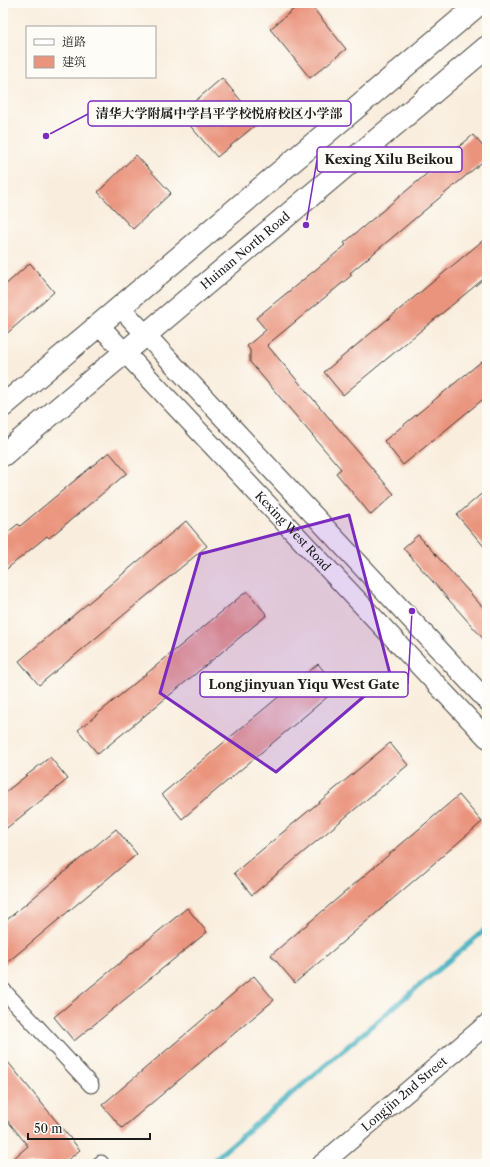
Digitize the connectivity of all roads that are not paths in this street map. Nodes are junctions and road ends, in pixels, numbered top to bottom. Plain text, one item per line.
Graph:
1 (477, 4) edge
2 (487, 46) edge
3 (120, 308) junction
4 (99, 325) junction
5 (146, 335) junction
6 (125, 352) junction
7 (3, 406) edge
8 (3, 455) edge
9 (487, 701) edge
10 (487, 738) edge
11 (3, 990) edge
12 (487, 1024) edge
13 (91, 1085) dead end
14 (322, 1164) edge

1 - 3 main road
2 - 5 main road, Huinan North Road
3 - 4 main road
3 - 5 street
4 - 6 street, Kexing West Road
4 - 7 main road
5 - 6 main road, Huinan North Road
5 - 9 street
6 - 8 main road, Huinan North Road
6 - 10 street, Kexing West Road
11 - 13 street
12 - 14 street, Longjin 2nd Street

